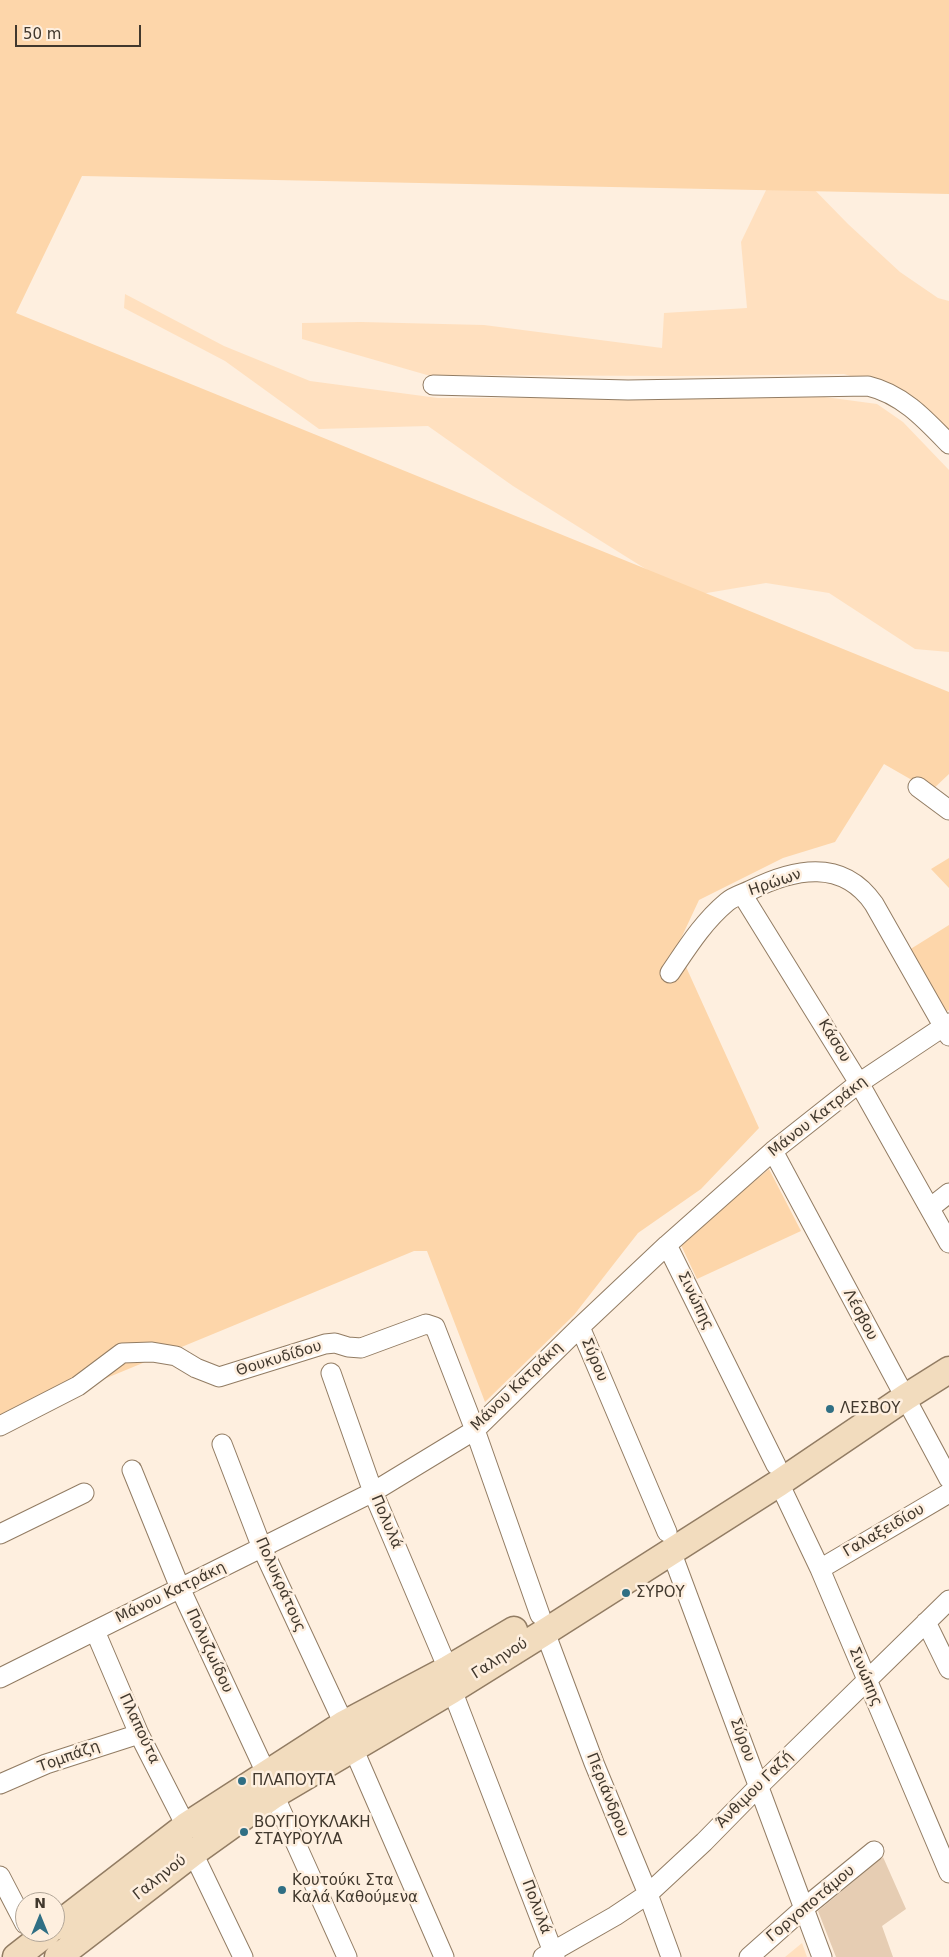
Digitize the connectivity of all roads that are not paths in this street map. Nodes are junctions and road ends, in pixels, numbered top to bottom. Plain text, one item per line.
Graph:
1 (433, 385) dead end
2 (949, 444) edge
3 (918, 787) dead end
4 (949, 810) edge
5 (742, 894) junction
6 (670, 973) dead end
7 (947, 1029) edge
8 (859, 1083) junction
9 (773, 1151) junction
10 (949, 1193) edge
11 (930, 1208) junction
12 (949, 1243) edge
13 (667, 1245) junction
14 (580, 1327) junction
15 (949, 1353) edge
16 (949, 1370) edge
17 (331, 1373) dead end
18 (902, 1392) junction
19 (0, 1426) edge
20 (475, 1430) junction
21 (222, 1444) dead end
22 (132, 1470) dead end
23 (778, 1474) junction
24 (949, 1479) edge
25 (373, 1492) junction
26 (84, 1493) dead end
27 (949, 1493) edge
28 (0, 1534) edge
29 (669, 1542) junction
30 (262, 1548) junction
31 (820, 1569) junction
32 (180, 1588) junction
33 (949, 1600) edge
34 (926, 1622) junction
35 (543, 1623) junction
36 (95, 1631) junction
37 (949, 1668) edge
38 (0, 1678) edge
39 (450, 1679) junction
40 (866, 1681) junction
41 (344, 1724) junction
42 (139, 1734) junction
43 (353, 1748) junction
44 (0, 1784) edge
45 (271, 1785) junction
46 (759, 1786) junction
47 (186, 1826) junction
48 (874, 1851) dead end
49 (193, 1853) junction
50 (949, 1873) edge
51 (0, 1876) edge
52 (648, 1894) junction
53 (15, 1906) edge
54 (803, 1909) junction
55 (65, 1919) edge
56 (551, 1955) edge
57 (58, 1957) edge
58 (243, 1957) edge
59 (347, 1957) edge
60 (444, 1957) edge
61 (670, 1957) edge
62 (749, 1957) edge
63 (822, 1957) edge

1 - 2 street
3 - 4 street
5 - 6 street, Ηρώων
5 - 7 street, Ηρώων
5 - 8 street, Κάσου
7 - 8 street, Μάνου Κατράκη
8 - 9 street, Μάνου Κατράκη
8 - 11 street, Κάσου
9 - 13 street, Μάνου Κατράκη
9 - 18 street, Λέσβου
10 - 11 street
11 - 12 street, Κάσου
13 - 14 street, Μάνου Κατράκη
13 - 23 street, Σινώπης
14 - 20 street, Μάνου Κατράκη
14 - 29 street, Σύρου
15 - 18 street, Γαληνού
16 - 18 street, Γαληνού
17 - 25 street, Πολυλά
18 - 23 street, Γαληνού
18 - 24 street, Λέσβου
19 - 20 street, Θουκυδίδου
20 - 25 street, Μάνου Κατράκη
20 - 35 street, Περιάνδρου
21 - 30 street, Πολυκράτους
22 - 32 street, Πολυζωίδου
23 - 29 street, Γαληνού
23 - 31 street, Σινώπης
25 - 30 street, Μάνου Κατράκη
25 - 39 street, Πολυλά
26 - 28 street
27 - 31 street, Γαλαξειδίου
29 - 35 street, Γαληνού
29 - 46 street, Σύρου
30 - 32 street, Μάνου Κατράκη
30 - 41 street, Πολυκράτους
31 - 40 street, Σινώπης
32 - 36 street, Μάνου Κατράκη
32 - 45 street, Πολυζωίδου
33 - 34 street, Άνθιμου Γαζή
34 - 37 street
34 - 40 street, Άνθιμου Γαζή
35 - 39 street, Γαληνού
35 - 52 street, Περιάνδρου
36 - 38 street, Μάνου Κατράκη
36 - 42 street, Πλαπούτα
39 - 41 street, Γαληνού
39 - 43 street, Γαληνού
39 - 56 street, Πολυλά
40 - 46 street, Άνθιμου Γαζή
40 - 50 street, Σινώπης
41 - 43 street, Πολυκράτους
41 - 45 street, Γαληνού
42 - 44 street, Τομπάζη
42 - 47 street, Πλαπούτα
43 - 45 street, Γαληνού
43 - 60 street
45 - 47 street, Γαληνού
45 - 49 street, Γαληνού
45 - 59 street, Πολυζωίδου
46 - 52 street, Άνθιμου Γαζή
46 - 54 street, Σύρου
47 - 55 street, Γαληνού
48 - 54 street, Γοργοποτάμου
49 - 57 street, Γαληνού
49 - 58 street
51 - 53 street
52 - 56 street, Άνθιμου Γαζή
52 - 61 street, Περιάνδρου
54 - 62 street, Γοργοποτάμου
54 - 63 street, Σύρου

